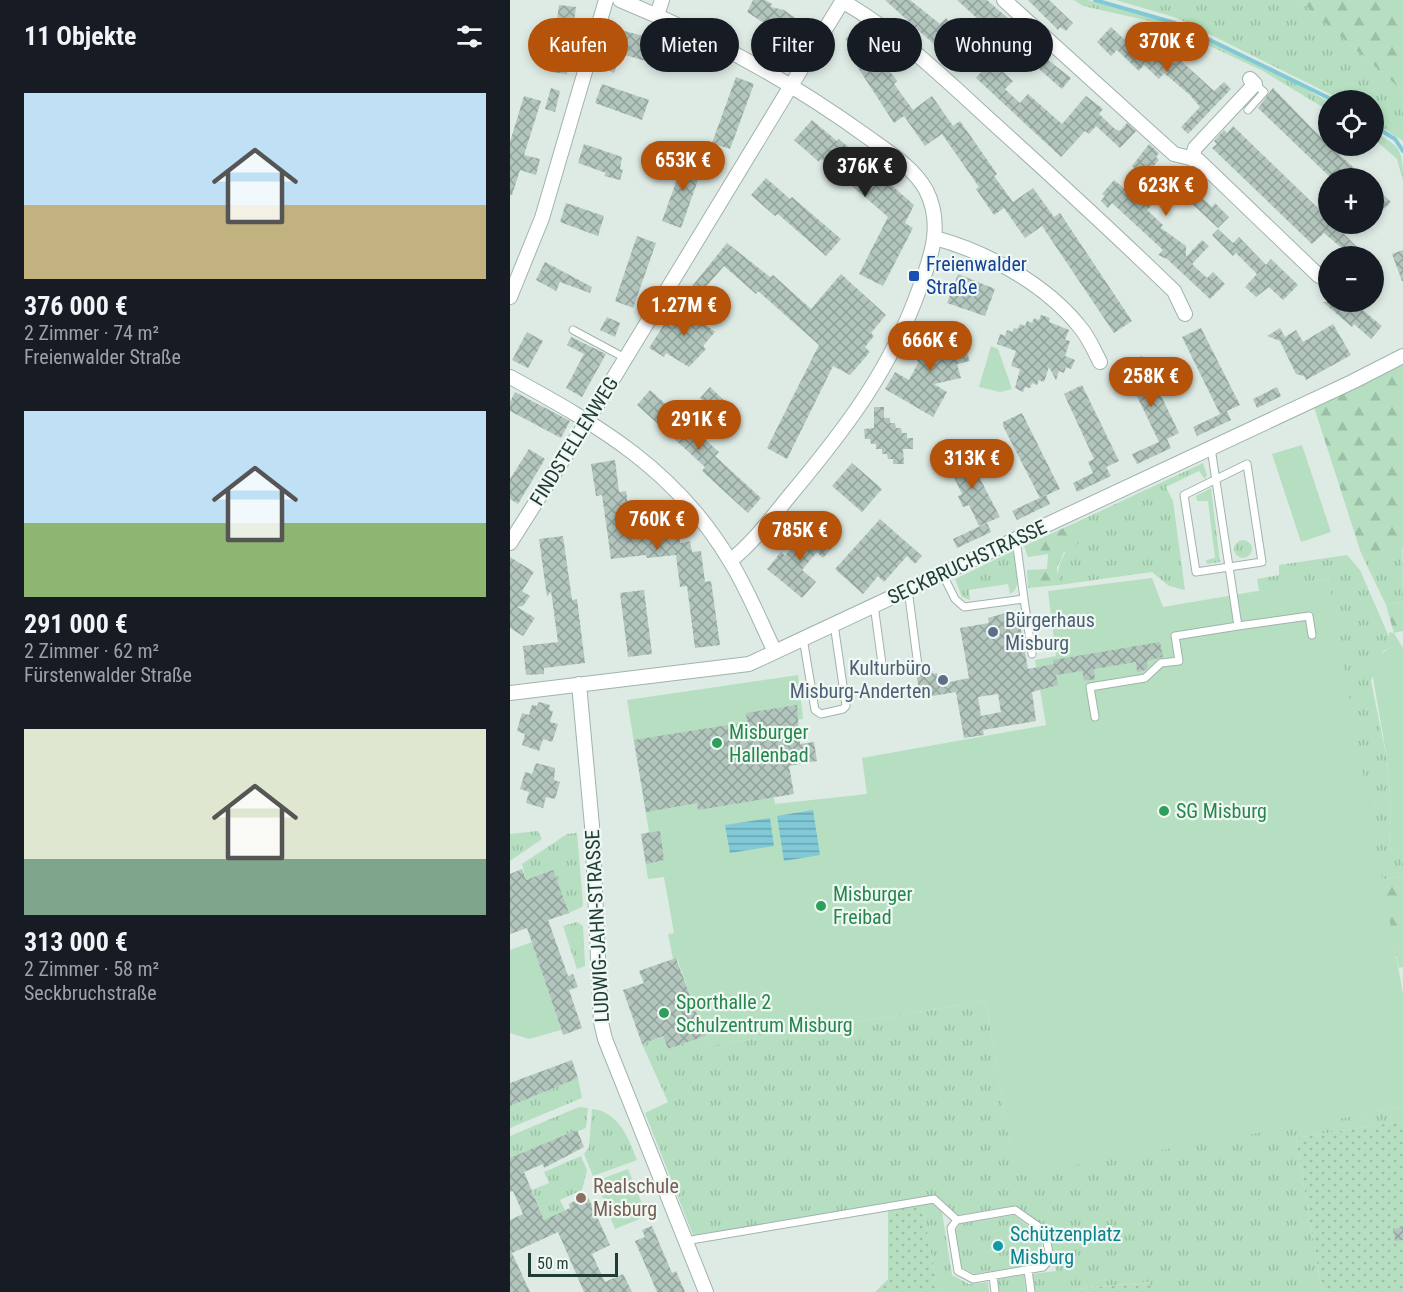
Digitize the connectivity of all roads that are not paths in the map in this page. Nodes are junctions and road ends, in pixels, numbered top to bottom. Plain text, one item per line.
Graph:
1 (606, 0) edge
2 (620, 0) edge
3 (662, 0) edge
4 (1004, 0) edge
5 (843, 1) edge
6 (657, 15) junction
7 (1253, 81) joint
8 (792, 85) junction
9 (1248, 110) dead end
10 (1192, 159) junction
11 (935, 238) junction
12 (1318, 275) edge
13 (510, 297) edge
14 (1185, 314) dead end
15 (573, 330) dead end
16 (1403, 356) edge
17 (625, 358) junction
18 (1100, 362) dead end
19 (510, 377) edge
20 (588, 420) junction
21 (1211, 448) junction
22 (1216, 479) junction
23 (1016, 539) junction
24 (510, 543) edge
25 (730, 561) junction
26 (1229, 567) junction
27 (942, 573) junction
28 (908, 589) junction
29 (1024, 599) junction
30 (874, 605) junction
31 (834, 624) junction
32 (1238, 626) junction
33 (1312, 634) dead end
34 (803, 638) junction
35 (775, 652) junction
36 (1032, 654) dead end
37 (579, 684) junction
38 (510, 693) edge
39 (1095, 717) dead end
40 (957, 1220) junction
41 (685, 1241) junction
42 (1028, 1270) junction
43 (993, 1276) junction
44 (706, 1292) edge
45 (996, 1292) edge
46 (1031, 1292) edge

1 - 13 street
2 - 6 street
3 - 6 street
4 - 10 street
5 - 8 street, FINDSTELLENWEG
5 - 14 street
6 - 8 street
7 - 9 lane
7 - 10 street
8 - 11 street
8 - 17 street, FINDSTELLENWEG
10 - 12 street
11 - 18 street
11 - 25 street
15 - 17 lane
16 - 21 street, SECKBRUCHSTRASSE
17 - 20 street, FINDSTELLENWEG
19 - 20 street
20 - 24 street, FINDSTELLENWEG
20 - 25 street
21 - 22 lane
21 - 23 street, SECKBRUCHSTRASSE
22 - 26 lane
22 - 26 lane
22 - 26 lane
23 - 27 street, SECKBRUCHSTRASSE
23 - 29 lane
25 - 35 street
26 - 32 lane
27 - 28 street, SECKBRUCHSTRASSE
27 - 29 lane
28 - 30 street, SECKBRUCHSTRASSE
28 - 30 lane
29 - 36 lane
30 - 31 street, SECKBRUCHSTRASSE
31 - 34 street, SECKBRUCHSTRASSE
31 - 34 lane
32 - 33 lane
32 - 39 lane
34 - 35 street, SECKBRUCHSTRASSE
35 - 37 street, SECKBRUCHSTRASSE
37 - 38 street, SECKBRUCHSTRASSE
37 - 41 street, LUDWIG-JAHN-STRASSE
40 - 41 lane
40 - 42 lane
40 - 43 lane
41 - 44 street, LUDWIG-JAHN-STRASSE
42 - 43 lane
42 - 46 lane
43 - 45 lane

